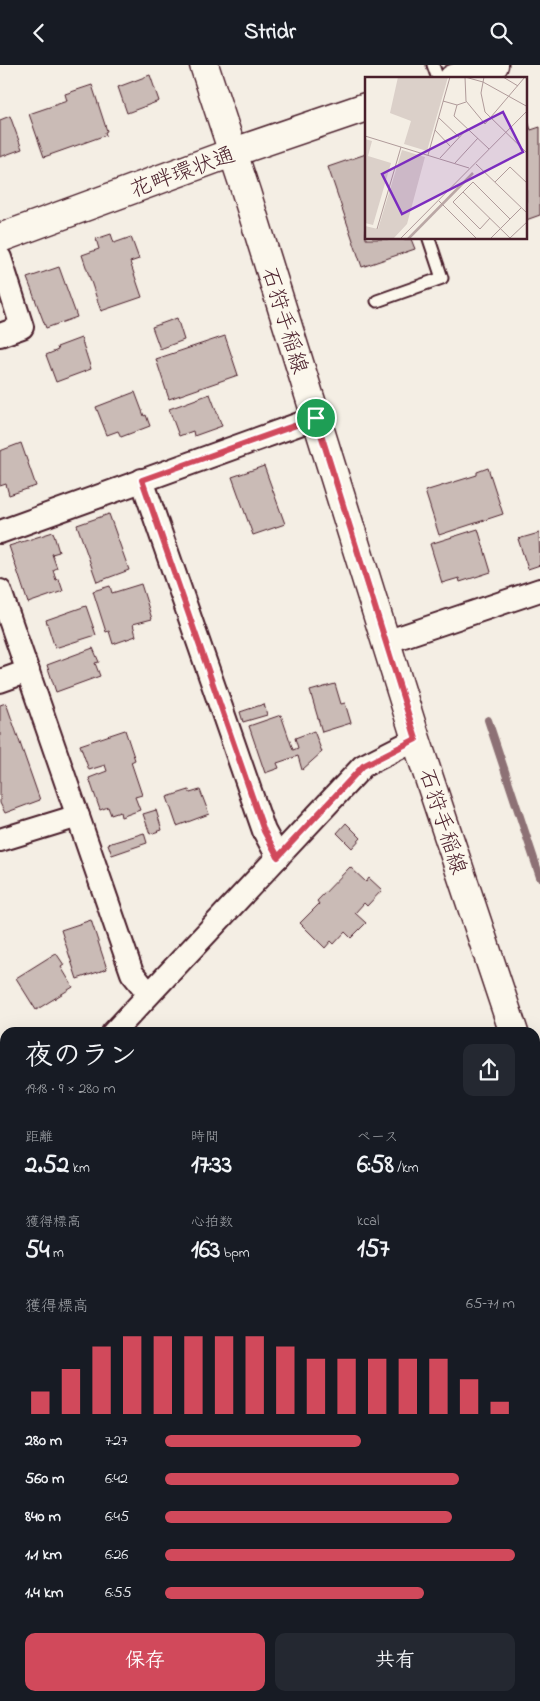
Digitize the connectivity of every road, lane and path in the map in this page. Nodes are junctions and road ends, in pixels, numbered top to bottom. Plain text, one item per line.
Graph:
1 (204, 65) edge
2 (433, 65) edge
3 (494, 65) edge
4 (437, 77) edge
5 (459, 77) edge
6 (365, 107) edge
7 (234, 152) junction
8 (0, 238) edge
9 (429, 240) edge
10 (0, 258) edge
11 (377, 301) dead end
12 (0, 335) edge
13 (316, 418) junction
14 (142, 480) junction
15 (0, 532) edge
16 (540, 590) edge
17 (0, 591) edge
18 (386, 642) junction
19 (28, 671) junction
20 (0, 681) edge
21 (416, 739) junction
22 (78, 816) junction
23 (0, 841) edge
24 (278, 857) junction
25 (149, 994) junction
26 (119, 1027) edge
27 (512, 1027) edge

1 - 7 main road, 石狩手稲線
2 - 4 lane
3 - 5 main road
6 - 7 main road, 花畔環状通
7 - 8 main road, 花畔環状通
7 - 13 main road, 石狩手稲線
9 - 11 lane
10 - 12 street
13 - 14 street
13 - 18 main road, 石狩手稲線
14 - 15 street
14 - 24 street
16 - 18 street
17 - 19 street
18 - 21 main road, 石狩手稲線
19 - 20 street
19 - 22 street
21 - 24 street
21 - 27 main road, 石狩手稲線
22 - 23 street
22 - 25 street
24 - 25 street
25 - 26 street

